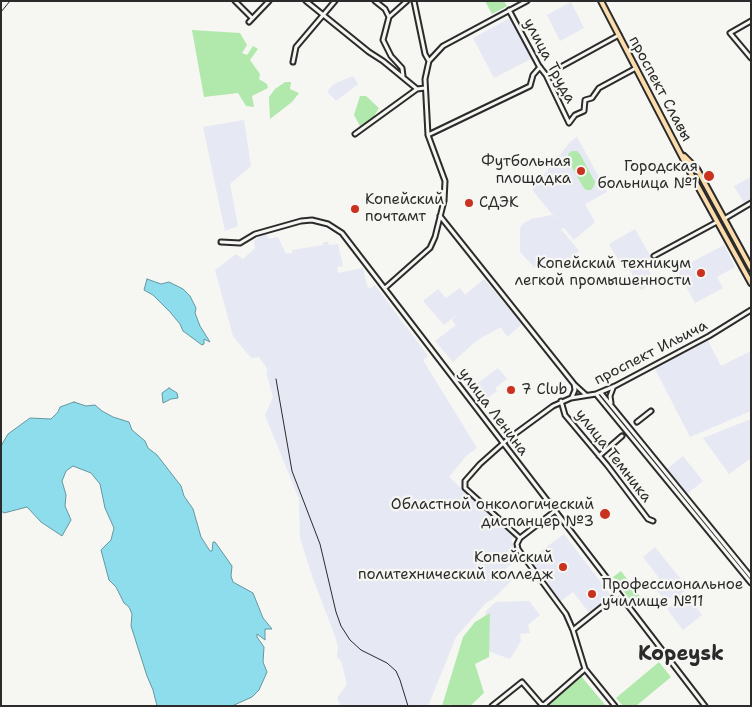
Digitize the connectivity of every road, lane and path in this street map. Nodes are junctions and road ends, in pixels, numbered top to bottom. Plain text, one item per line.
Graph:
1 (235, 1) edge
2 (269, 1) edge
3 (306, 1) edge
4 (335, 1) edge
5 (375, 1) edge
6 (407, 1) edge
7 (414, 1) edge
8 (526, 1) edge
9 (601, 1) edge
10 (509, 10) junction
11 (323, 15) junction
12 (251, 17) junction
13 (389, 17) junction
14 (751, 21) edge
15 (249, 22) dead end
16 (619, 35) junction
17 (751, 58) edge
18 (429, 61) junction
19 (293, 62) dead end
20 (540, 67) junction
21 (636, 68) junction
22 (546, 75) junction
23 (403, 76) junction
24 (424, 88) junction
25 (418, 89) junction
26 (355, 134) dead end
27 (428, 135) junction
28 (682, 155) junction
29 (751, 203) edge
30 (440, 216) junction
31 (724, 219) junction
32 (718, 222) junction
33 (735, 239) junction
34 (221, 242) dead end
35 (728, 242) junction
36 (654, 256) dead end
37 (751, 268) edge
38 (751, 284) edge
39 (385, 288) junction
40 (751, 310) edge
41 (574, 384) junction
42 (614, 387) junction
43 (601, 393) junction
44 (596, 394) junction
45 (587, 395) junction
46 (571, 398) junction
47 (561, 401) junction
48 (612, 407) junction
49 (651, 410) dead end
50 (637, 422) dead end
51 (622, 436) dead end
52 (504, 443) junction
53 (599, 456) junction
54 (683, 497) junction
55 (555, 511) junction
56 (652, 521) dead end
57 (520, 538) junction
58 (751, 576) edge
59 (751, 583) edge
60 (618, 594) junction
61 (573, 630) junction
62 (585, 669) junction
63 (546, 705) edge
64 (492, 706) edge
65 (615, 706) edge
66 (705, 706) edge

1 - 12 street
2 - 12 street
3 - 11 street
4 - 11 street
5 - 13 street
6 - 13 street
7 - 18 street
8 - 10 street
9 - 16 main road, проспект Славы
10 - 18 street
10 - 20 street, улица Труда
11 - 19 street
11 - 23 street
12 - 15 street
13 - 23 street
14 - 17 street
16 - 21 main road, проспект Славы
16 - 22 street
18 - 24 street
20 - 22 street, улица Труда
20 - 27 street
21 - 22 street, улица Труда
21 - 28 main road, проспект Славы
23 - 25 street
24 - 25 street
24 - 27 street
25 - 26 street
27 - 30 street
28 - 31 main road, проспект Славы
28 - 32 main road, проспект Славы
29 - 31 street
30 - 39 street
30 - 41 street, улица Темника
31 - 32 main road
31 - 33 main road, проспект Славы
32 - 35 main road, проспект Славы
32 - 36 street
33 - 35 main road
33 - 37 main road, проспект Славы
34 - 39 street, улица Ленина
35 - 38 main road, проспект Славы
39 - 52 street, улица Ленина
40 - 42 street, проспект Ильича
41 - 45 street, улица Темника
41 - 46 street
42 - 43 street, проспект Ильича
42 - 48 street
43 - 44 street, проспект Ильича
43 - 48 street
44 - 45 street, проспект Ильича
44 - 54 street
45 - 46 street, проспект Ильича
46 - 47 street, проспект Ильича
47 - 52 street, проспект Ильича
47 - 53 street, улица Темника
48 - 54 street
49 - 50 street
51 - 53 street
52 - 55 street, улица Ленина
52 - 57 street, проспект Ильича
53 - 56 street, улица Темника
54 - 58 street
54 - 59 street
55 - 57 street
55 - 60 street, улица Ленина
57 - 61 street
60 - 61 street
60 - 66 street, улица Ленина
61 - 62 street
62 - 63 street
62 - 65 street
63 - 64 street

